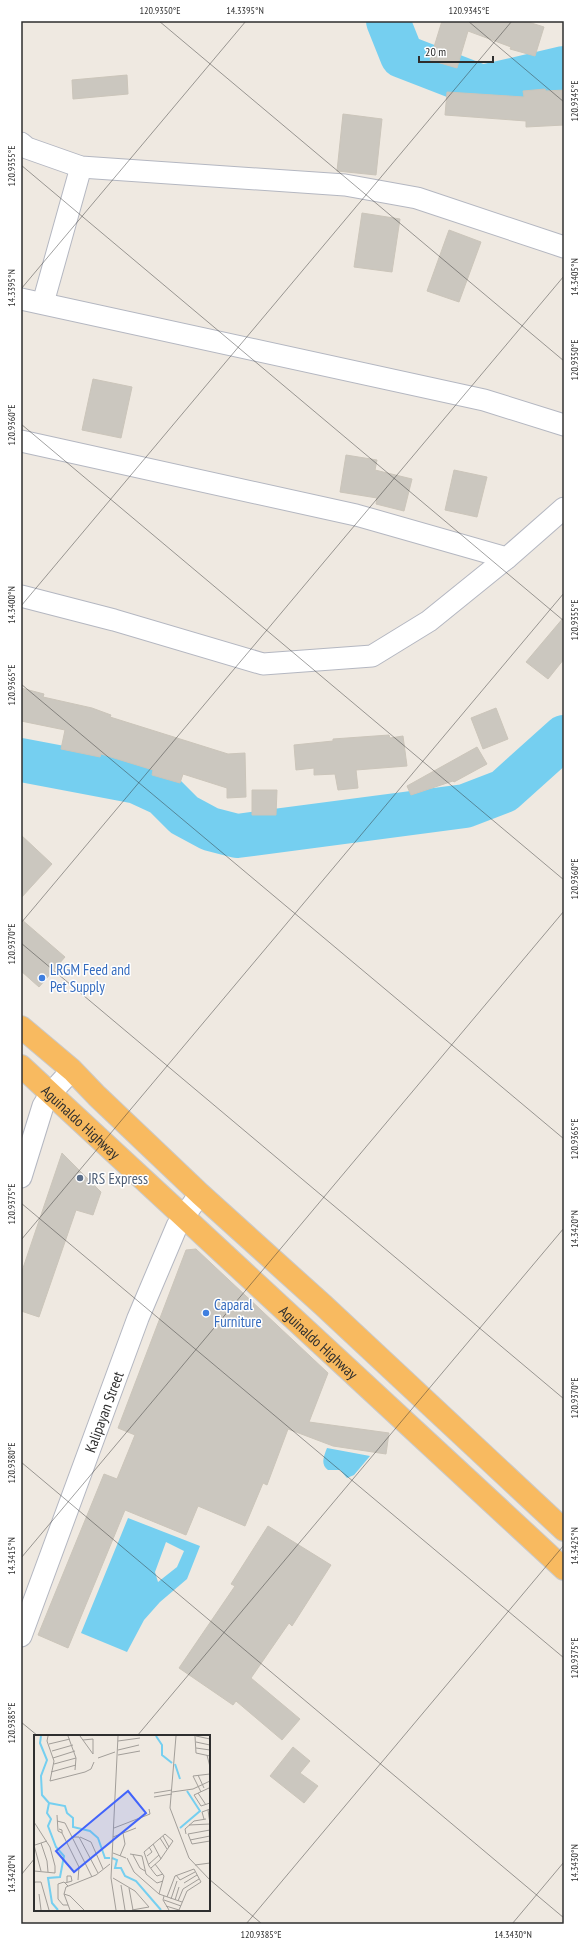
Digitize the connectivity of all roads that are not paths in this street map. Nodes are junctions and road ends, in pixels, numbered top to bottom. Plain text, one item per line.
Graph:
1 (21, 142) edge
2 (81, 167) junction
3 (564, 247) edge
4 (21, 299) edge
5 (42, 303) junction
6 (564, 425) edge
7 (21, 441) edge
8 (564, 508) edge
9 (507, 558) junction
10 (21, 596) edge
11 (21, 1027) edge
12 (21, 1066) edge
13 (72, 1070) junction
14 (51, 1093) junction
15 (21, 1177) edge
16 (200, 1194) junction
17 (184, 1216) junction
18 (564, 1530) edge
19 (564, 1569) edge
20 (21, 1636) edge

1 - 2 street
2 - 3 street
2 - 5 street
4 - 5 street
5 - 6 street
7 - 9 street
8 - 9 street
9 - 10 street
11 - 13 highway, Aguinaldo Highway
12 - 14 highway, Aguinaldo Highway
13 - 14 street
13 - 16 highway, Aguinaldo Highway
14 - 15 street
14 - 17 highway, Aguinaldo Highway
16 - 17 street, Kalipayan Street
16 - 18 highway, Aguinaldo Highway
17 - 19 highway, Aguinaldo Highway
17 - 20 street, Kalipayan Street

